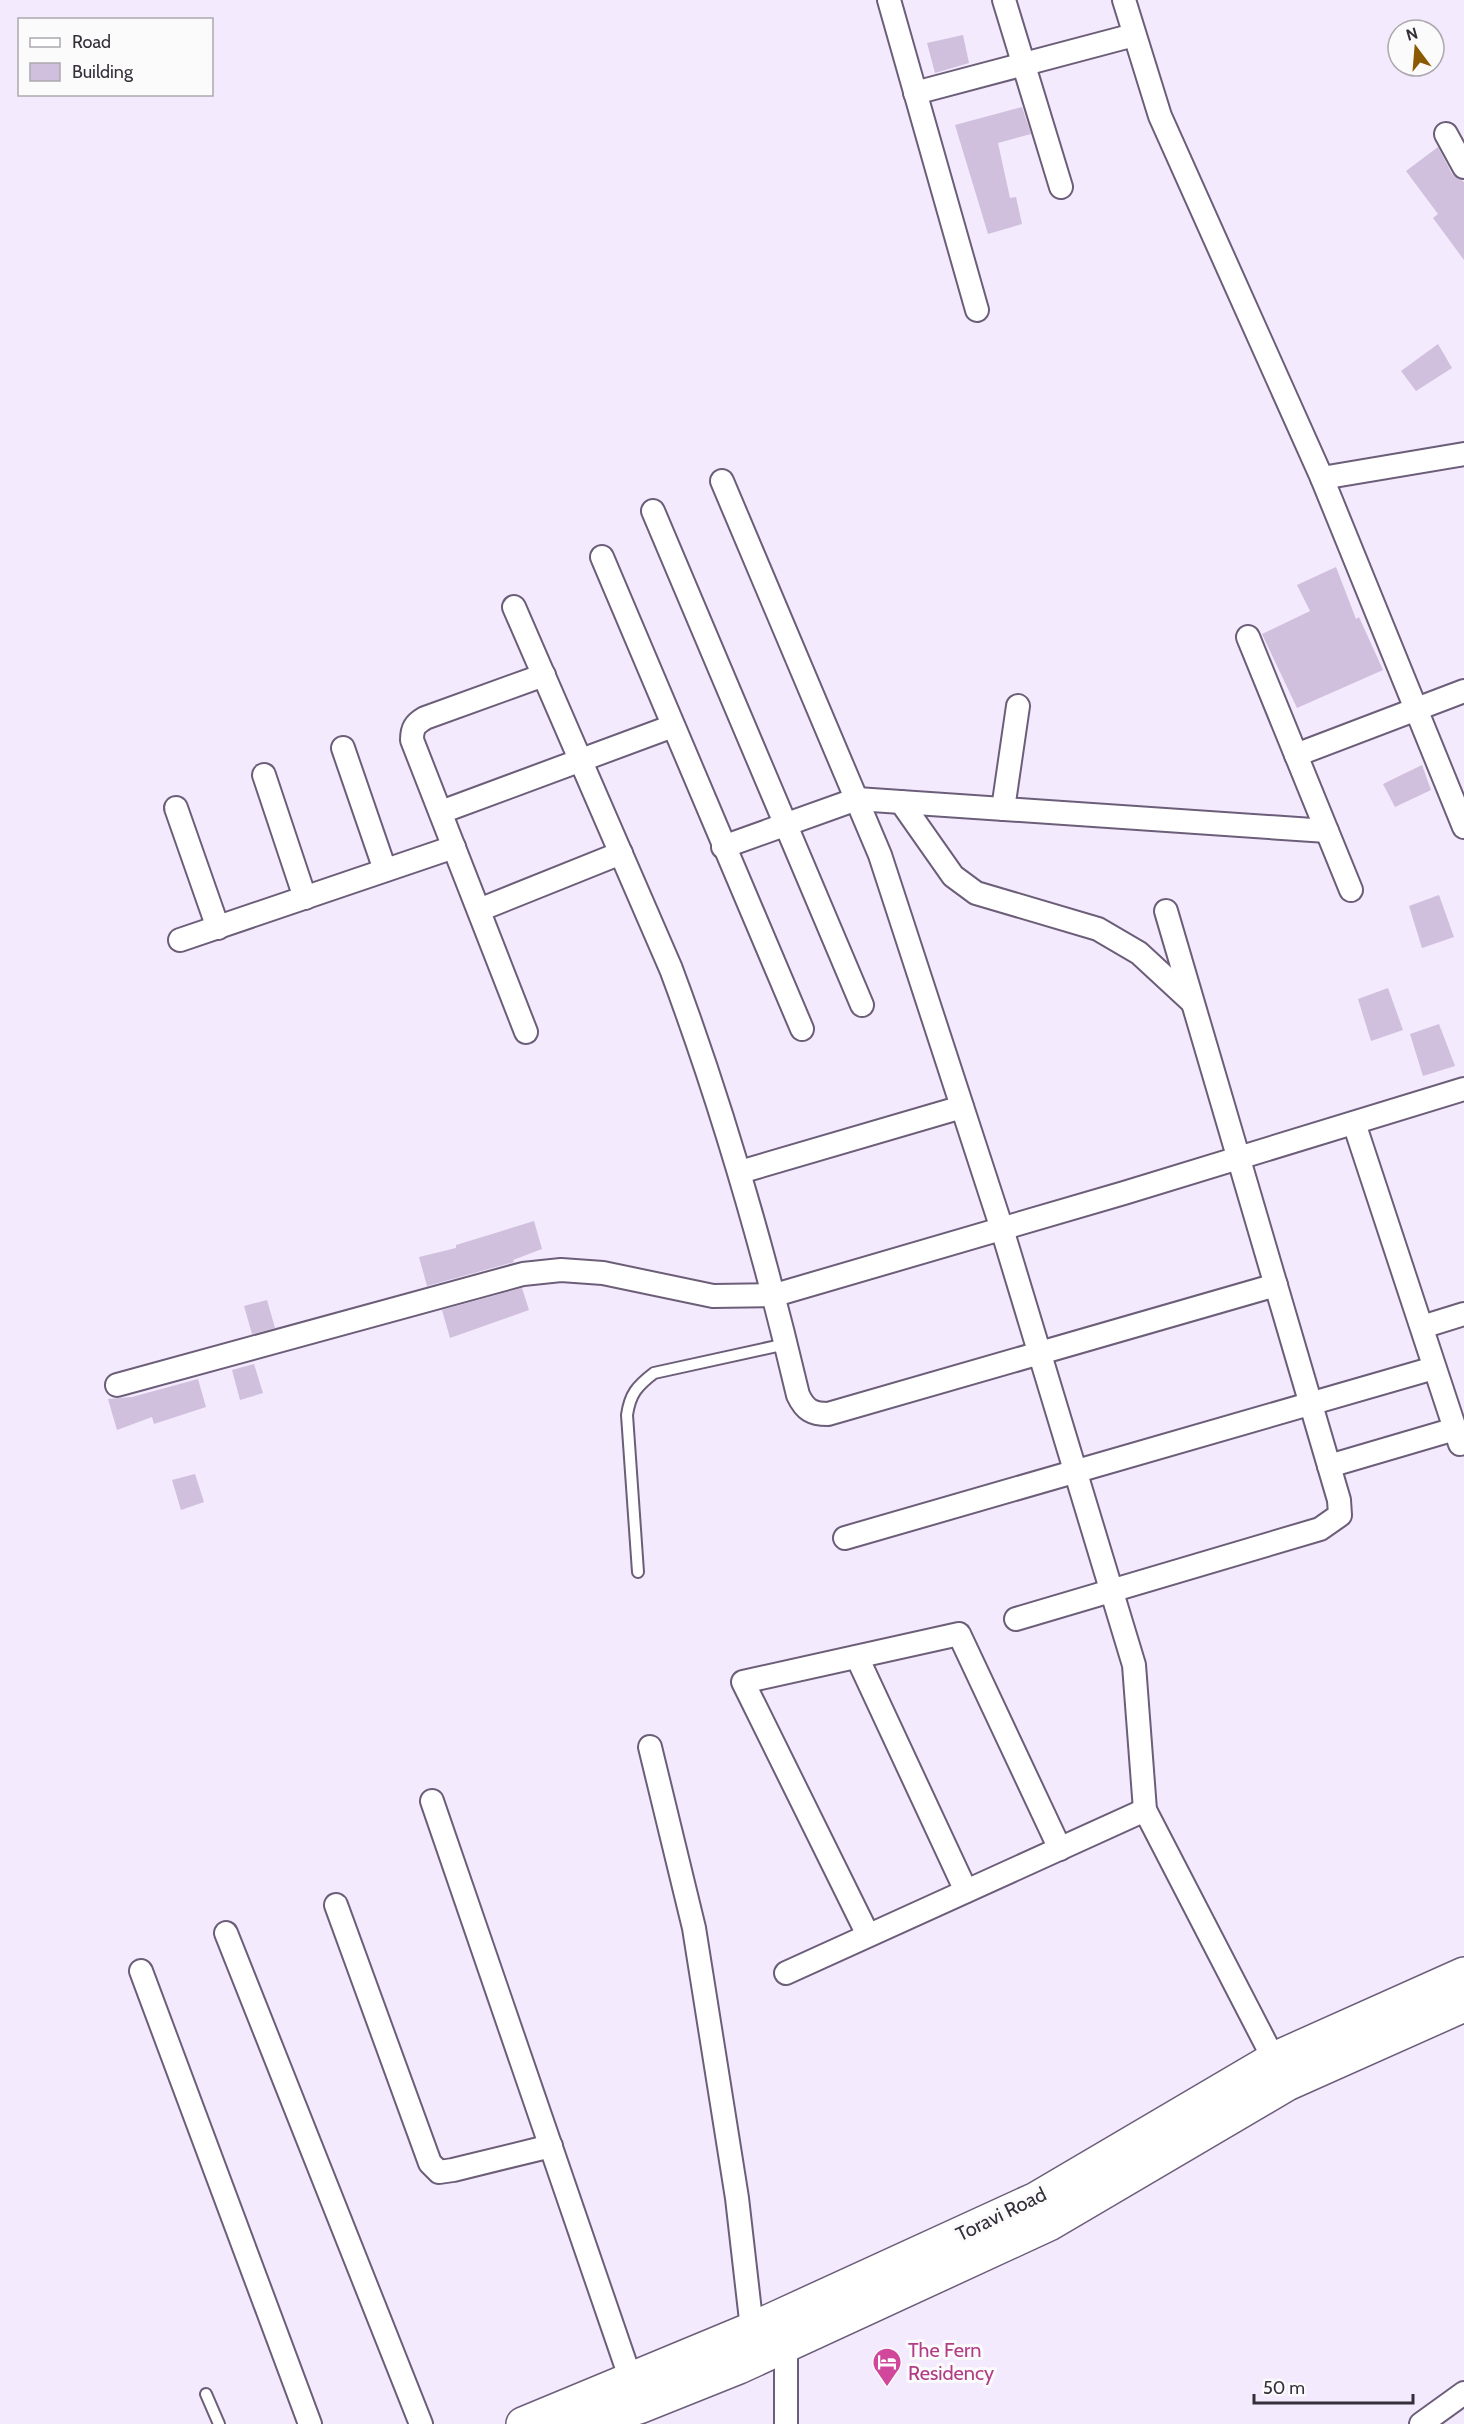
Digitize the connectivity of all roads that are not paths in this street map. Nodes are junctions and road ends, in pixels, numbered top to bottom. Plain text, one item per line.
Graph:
1 (889, 0) edge
2 (1004, 0) edge
3 (1124, 0) edge
4 (1134, 34) junction
5 (1024, 64) junction
6 (915, 93) junction
7 (1446, 134) dead end
8 (1464, 167) edge
9 (1061, 187) dead end
10 (977, 309) dead end
11 (1464, 454) edge
12 (1322, 478) junction
13 (722, 481) dead end
14 (653, 510) dead end
15 (602, 557) dead end
16 (514, 607) dead end
17 (1248, 637) dead end
18 (544, 675) junction
19 (1464, 691) edge
20 (1018, 706) dead end
21 (1416, 708) junction
22 (673, 726) junction
23 (343, 748) dead end
24 (1296, 755) junction
25 (581, 760) junction
26 (264, 776) dead end
27 (857, 799) junction
28 (901, 802) junction
29 (1460, 804) edge
30 (176, 808) dead end
31 (1004, 809) junction
32 (441, 812) junction
33 (786, 825) junction
34 (1464, 827) edge
35 (1327, 831) junction
36 (454, 847) junction
37 (723, 847) junction
38 (621, 853) junction
39 (385, 870) junction
40 (1351, 890) dead end
41 (305, 898) junction
42 (479, 910) junction
43 (1166, 911) dead end
44 (218, 928) junction
45 (180, 940) dead end
46 (1193, 1003) junction
47 (862, 1005) dead end
48 (802, 1029) dead end
49 (526, 1032) dead end
50 (1464, 1089) edge
51 (962, 1107) junction
52 (1354, 1123) junction
53 (1239, 1159) junction
54 (740, 1172) junction
55 (1002, 1229) junction
56 (1276, 1285) junction
57 (775, 1294) junction
58 (1464, 1314) edge
59 (1422, 1327) junction
60 (786, 1344) junction
61 (1039, 1353) junction
62 (1434, 1368) junction
63 (117, 1385) dead end
64 (1310, 1404) junction
65 (1461, 1443) edge
66 (1329, 1466) junction
67 (1075, 1471) junction
68 (845, 1538) dead end
69 (638, 1572) dead end
70 (1111, 1591) junction
71 (1016, 1619) dead end
72 (857, 1657) junction
73 (650, 1747) dead end
74 (432, 1801) dead end
75 (1145, 1810) junction
76 (1060, 1849) junction
77 (966, 1891) junction
78 (336, 1905) dead end
79 (226, 1933) dead end
80 (868, 1935) junction
81 (141, 1971) dead end
82 (786, 1973) dead end
83 (1464, 1974) edge
84 (1464, 2005) edge
85 (1280, 2071) junction
86 (551, 2146) junction
87 (752, 2329) junction
88 (786, 2344) junction
89 (631, 2380) junction
90 (1464, 2393) edge
91 (206, 2394) dead end
92 (569, 2417) edge
93 (219, 2424) edge
94 (310, 2424) edge
95 (421, 2424) edge
96 (523, 2424) edge
97 (786, 2424) edge
98 (1421, 2424) edge

1 - 6 street
2 - 5 street
3 - 4 street
4 - 5 street
4 - 12 street
5 - 6 street
5 - 9 street
6 - 10 street
7 - 8 street
11 - 12 street
12 - 21 street
13 - 27 street
14 - 33 street
15 - 22 street
16 - 18 street
17 - 24 street
18 - 25 street
18 - 32 street
19 - 21 street
20 - 31 street
21 - 24 street
21 - 29 street
22 - 25 street
22 - 37 street
23 - 39 street
24 - 35 street
25 - 32 street
25 - 38 street
26 - 41 street
27 - 28 street
27 - 33 street
27 - 51 street
28 - 31 street
28 - 46 street
29 - 34 street
30 - 44 street
31 - 35 street
32 - 36 street
33 - 37 street
33 - 47 street
35 - 40 street
36 - 39 street
36 - 42 street
37 - 48 street
38 - 42 street
38 - 54 street
39 - 41 street
41 - 44 street
42 - 49 street
43 - 46 street
44 - 45 street
46 - 53 street
50 - 52 street
51 - 54 street
51 - 55 street
52 - 53 street
52 - 59 street
53 - 55 street
53 - 56 street
54 - 57 street
55 - 57 street
55 - 61 street
56 - 61 street
56 - 64 street
57 - 60 street
57 - 63 street
58 - 59 street
59 - 62 street
60 - 61 street
60 - 69 lane
61 - 67 street
62 - 64 street
62 - 65 street
64 - 66 street
64 - 67 street
65 - 66 street
66 - 70 street
67 - 68 street
67 - 70 street
70 - 71 street
70 - 75 street
72 - 76 street
72 - 77 street
72 - 80 street
73 - 87 street
74 - 86 street
75 - 76 street
75 - 85 street
76 - 77 street
77 - 80 street
78 - 86 street
79 - 95 street
80 - 82 street
81 - 94 street
83 - 85 highway, Toravi Road
84 - 85 highway, Toravi Road
85 - 87 highway, Toravi Road
85 - 88 highway, Toravi Road
86 - 89 street
87 - 89 highway, Toravi Road
88 - 92 highway, Toravi Road
88 - 97 street
89 - 92 highway, Toravi Road
90 - 98 street
91 - 93 lane
92 - 96 highway, Toravi Road

